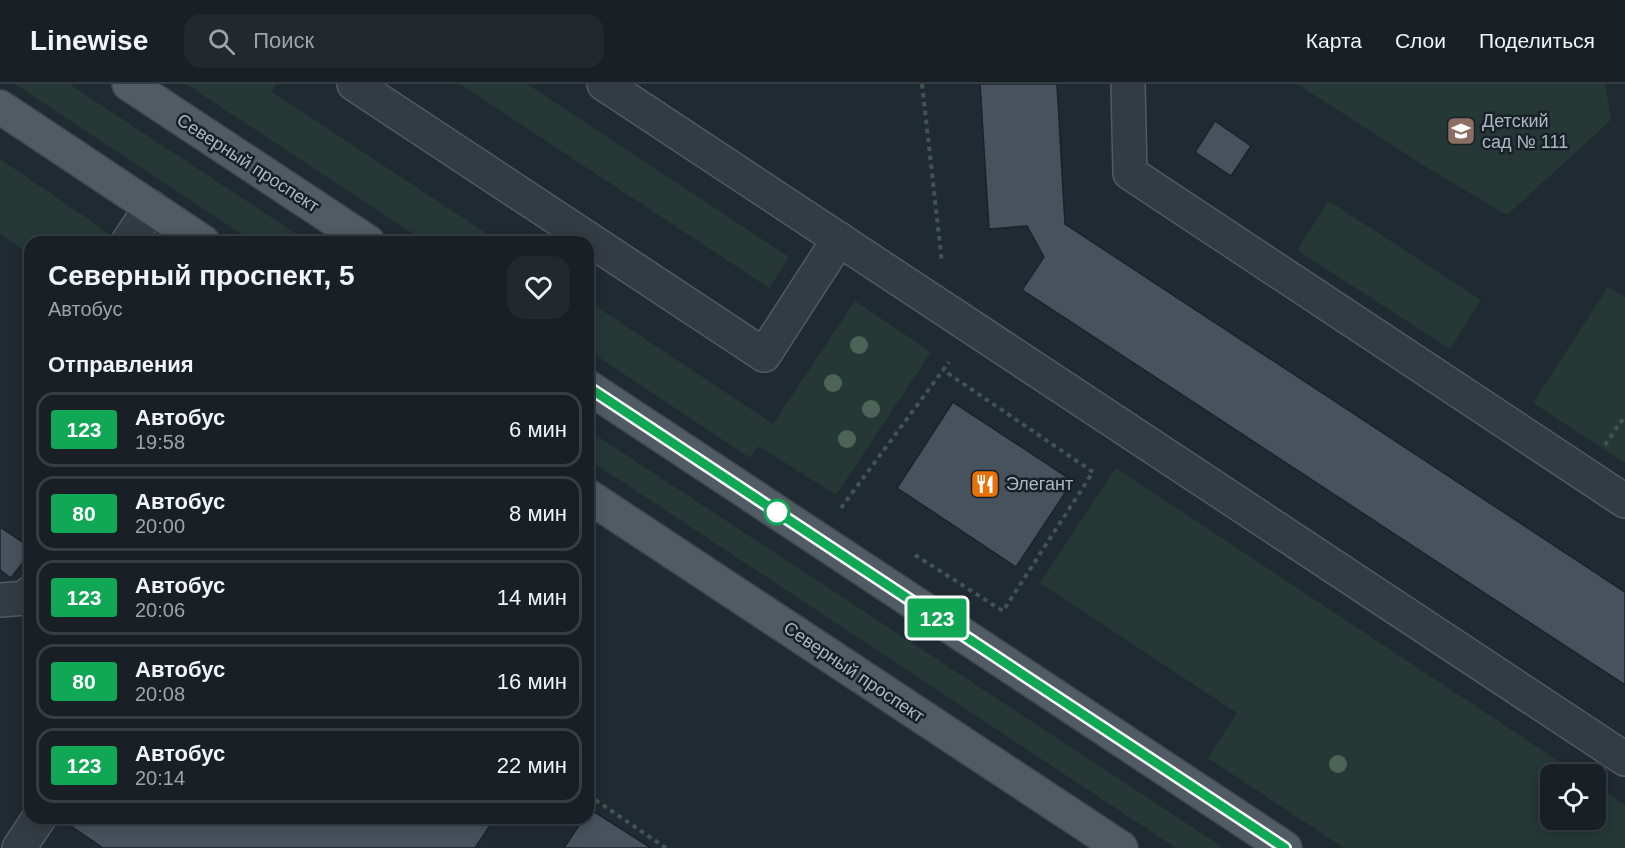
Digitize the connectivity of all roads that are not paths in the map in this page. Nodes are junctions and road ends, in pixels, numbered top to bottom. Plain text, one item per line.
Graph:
1 (129, 84) edge
2 (354, 84) edge
3 (604, 84) edge
4 (1128, 84) edge
5 (0, 107) edge
6 (151, 207) junction
7 (132, 236) edge
8 (194, 236) edge
9 (359, 236) edge
10 (584, 236) edge
11 (839, 239) junction
12 (594, 243) edge
13 (594, 391) edge
14 (594, 500) edge
15 (1625, 501) edge
16 (24, 598) edge
17 (0, 600) edge
18 (1625, 759) edge
19 (35, 824) edge
20 (19, 848) edge
21 (1121, 848) edge
22 (1285, 848) edge

1 - 9 main road, Северный проспект
2 - 10 street
3 - 11 street
4 - 15 street
5 - 6 main road
6 - 7 street
6 - 8 main road
11 - 12 street
11 - 18 street
13 - 22 main road
14 - 21 main road, Северный проспект
16 - 17 street
19 - 20 street

